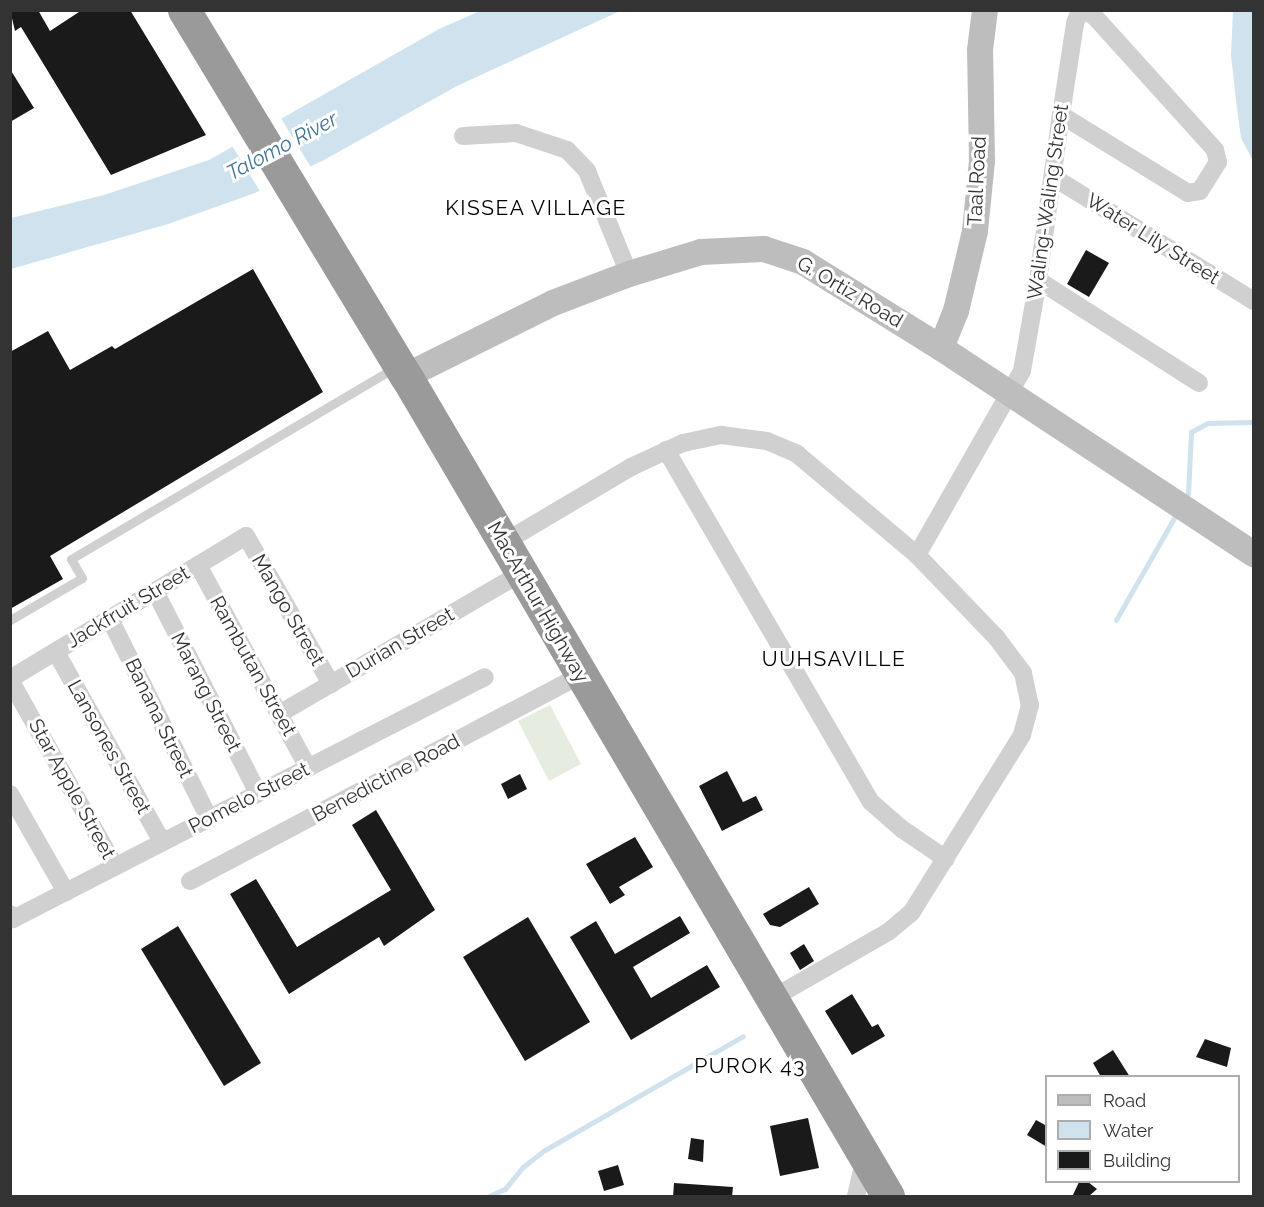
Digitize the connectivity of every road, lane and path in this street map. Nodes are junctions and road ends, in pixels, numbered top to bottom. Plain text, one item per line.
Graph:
1 (184, 10) edge
2 (985, 10) edge
3 (1082, 11) edge
4 (1061, 115) junction
5 (463, 136) dead end
6 (1053, 177) junction
7 (630, 274) junction
8 (1038, 280) junction
9 (1254, 301) edge
10 (941, 348) junction
11 (402, 370) junction
12 (1199, 383) dead end
13 (1013, 392) junction
14 (666, 450) junction
15 (246, 536) joint
16 (503, 543) junction
17 (1254, 554) edge
18 (917, 555) junction
19 (198, 565) junction
20 (521, 573) junction
21 (155, 591) junction
22 (110, 618) junction
23 (10, 620) edge
24 (56, 652) junction
25 (581, 675) junction
26 (485, 677) dead end
27 (10, 680) edge
28 (331, 684) junction
29 (279, 714) junction
30 (308, 768) junction
31 (258, 793) junction
32 (10, 794) edge
33 (209, 818) junction
34 (162, 842) junction
35 (946, 859) junction
36 (115, 867) junction
37 (190, 881) dead end
38 (66, 891) junction
39 (12, 916) edge
40 (771, 999) junction
41 (865, 1157) junction
42 (856, 1197) edge
43 (888, 1197) edge

1 - 11 highway, MacArthur Highway
2 - 10 street, Taal Road
3 - 4 street, Waling-Waling Street
3 - 4 street
4 - 6 street, Waling-Waling Street
5 - 7 street
6 - 8 street, Waling-Waling Street
6 - 9 street, Water Lily Street
7 - 10 street, G. Ortiz Road
7 - 11 street, G. Ortiz Road
8 - 12 street
8 - 13 street, Waling-Waling Street
10 - 13 street, G. Ortiz Road
11 - 16 highway, MacArthur Highway
11 - 23 lane
13 - 17 street, G. Ortiz Road
13 - 18 street, Waling-Waling Street
14 - 16 street
14 - 18 street
14 - 35 street
15 - 19 street, Jackfruit Street
15 - 28 street, Mango Street
16 - 20 highway, MacArthur Highway
18 - 35 street
19 - 21 street, Jackfruit Street
19 - 29 street, Rambutan Street
20 - 25 highway, MacArthur Highway
20 - 28 street, Durian Street
21 - 22 street, Jackfruit Street
21 - 31 street, Marang Street
22 - 24 street, Jackfruit Street
22 - 33 street, Banana Street
24 - 27 street, Jackfruit Street
24 - 34 street, Lansones Street
25 - 37 street, Benedictine Road
25 - 40 highway, MacArthur Highway
26 - 30 street, Pomelo Street
27 - 36 street, Star Apple Street
28 - 29 street, Durian Street
29 - 30 street, Rambutan Street
30 - 31 street, Pomelo Street
31 - 33 street, Pomelo Street
32 - 38 street
33 - 34 street, Pomelo Street
34 - 36 street, Pomelo Street
35 - 40 street
36 - 38 street, Pomelo Street
38 - 39 street, Pomelo Street
40 - 41 highway, MacArthur Highway
41 - 42 street
41 - 43 highway, MacArthur Highway

